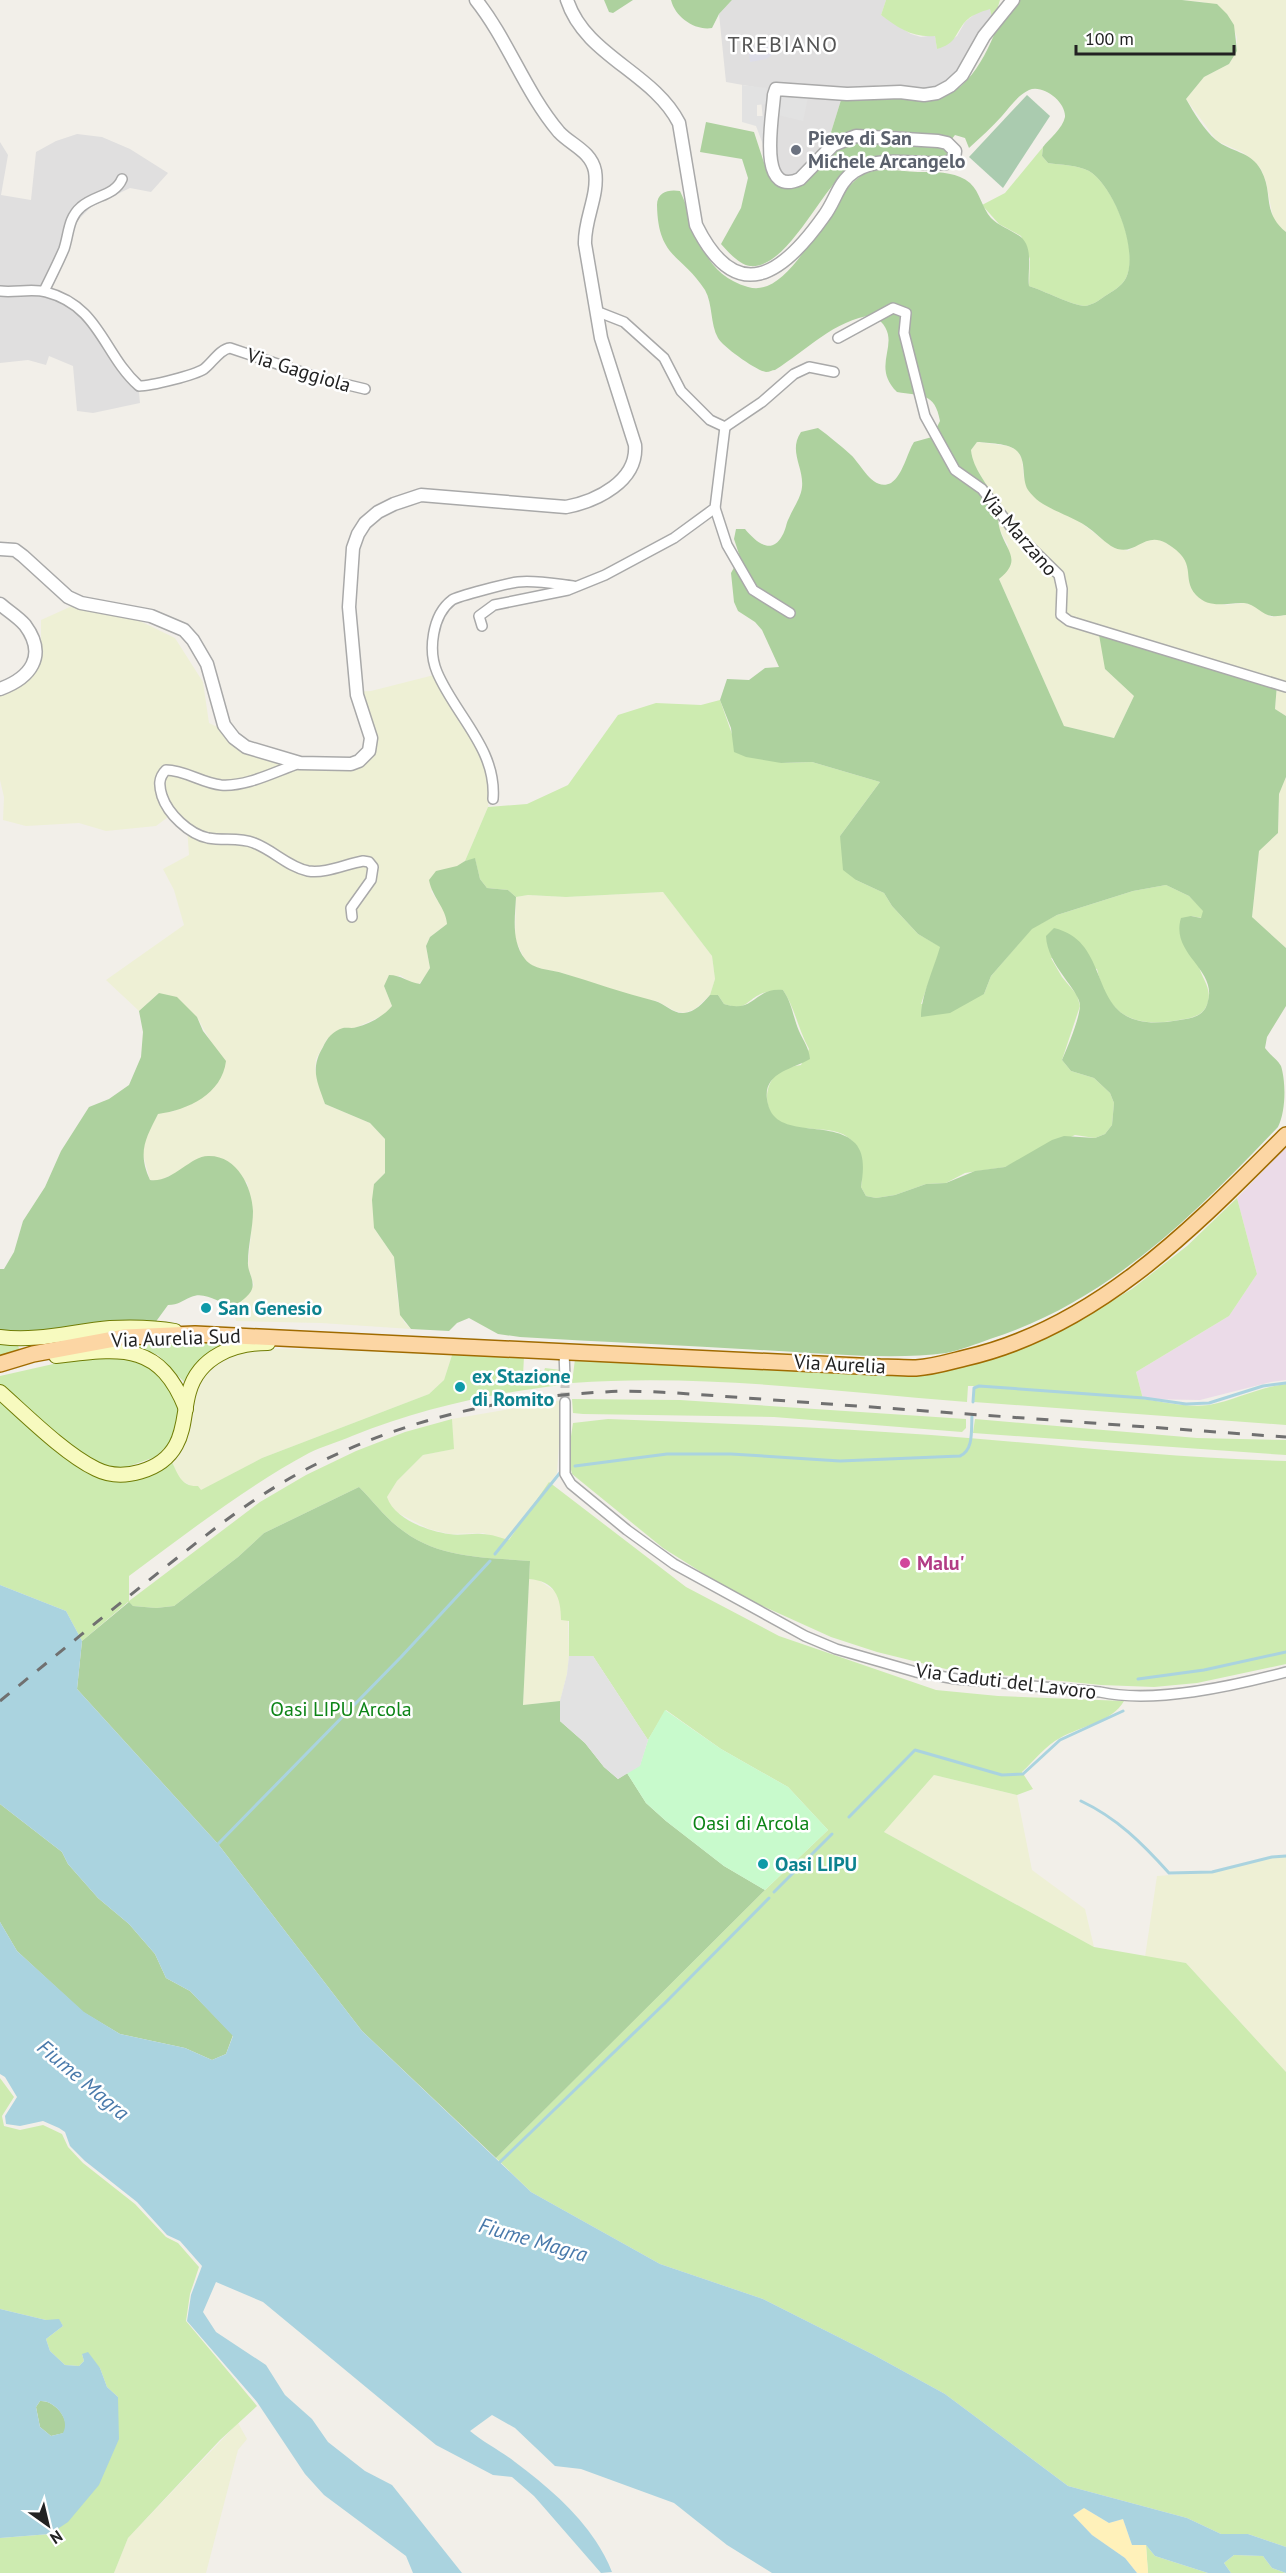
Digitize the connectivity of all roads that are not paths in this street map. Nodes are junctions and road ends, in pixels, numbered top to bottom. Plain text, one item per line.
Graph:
1 (476, 0) edge
2 (567, 0) edge
3 (1013, 0) edge
4 (122, 179) dead end
5 (0, 291) edge
6 (44, 291) junction
7 (596, 311) junction
8 (838, 338) dead end
9 (834, 372) dead end
10 (364, 389) dead end
11 (725, 427) junction
12 (715, 508) junction
13 (0, 549) edge
14 (578, 586) junction
15 (0, 604) edge
16 (790, 613) dead end
17 (482, 626) dead end
18 (1286, 687) edge
19 (0, 689) edge
20 (300, 763) junction
21 (493, 799) dead end
22 (352, 917) dead end
23 (1282, 1143) edge
24 (195, 1334) junction
25 (0, 1337) edge
26 (312, 1338) junction
27 (564, 1351) junction
28 (33, 1354) junction
29 (0, 1364) edge
30 (565, 1379) tunnel mouth
31 (0, 1392) edge
32 (565, 1402) tunnel mouth
33 (186, 1408) junction
34 (565, 1462) dead end
35 (565, 1474) junction
36 (1286, 1672) edge

1 - 7 street
2 - 3 street
4 - 6 street
5 - 6 street, Via Gaggiola
6 - 10 street, Via Gaggiola
7 - 11 street
7 - 20 street
8 - 18 street, Via Marzano
9 - 11 street
11 - 12 street
12 - 14 street
12 - 16 street
13 - 20 street
14 - 17 street
14 - 21 street
15 - 19 street
20 - 22 street
23 - 27 main road, Via Aurelia
24 - 25 main road
24 - 26 main road, Via Aurelia Sud
24 - 28 main road, Via Aurelia Sud
26 - 27 main road, Via Aurelia
26 - 33 main road
27 - 30 street
28 - 29 main road, Via Aurelia Sud
28 - 33 main road
31 - 33 main road
32 - 35 street
34 - 35 street
35 - 36 street, Via Caduti del Lavoro

